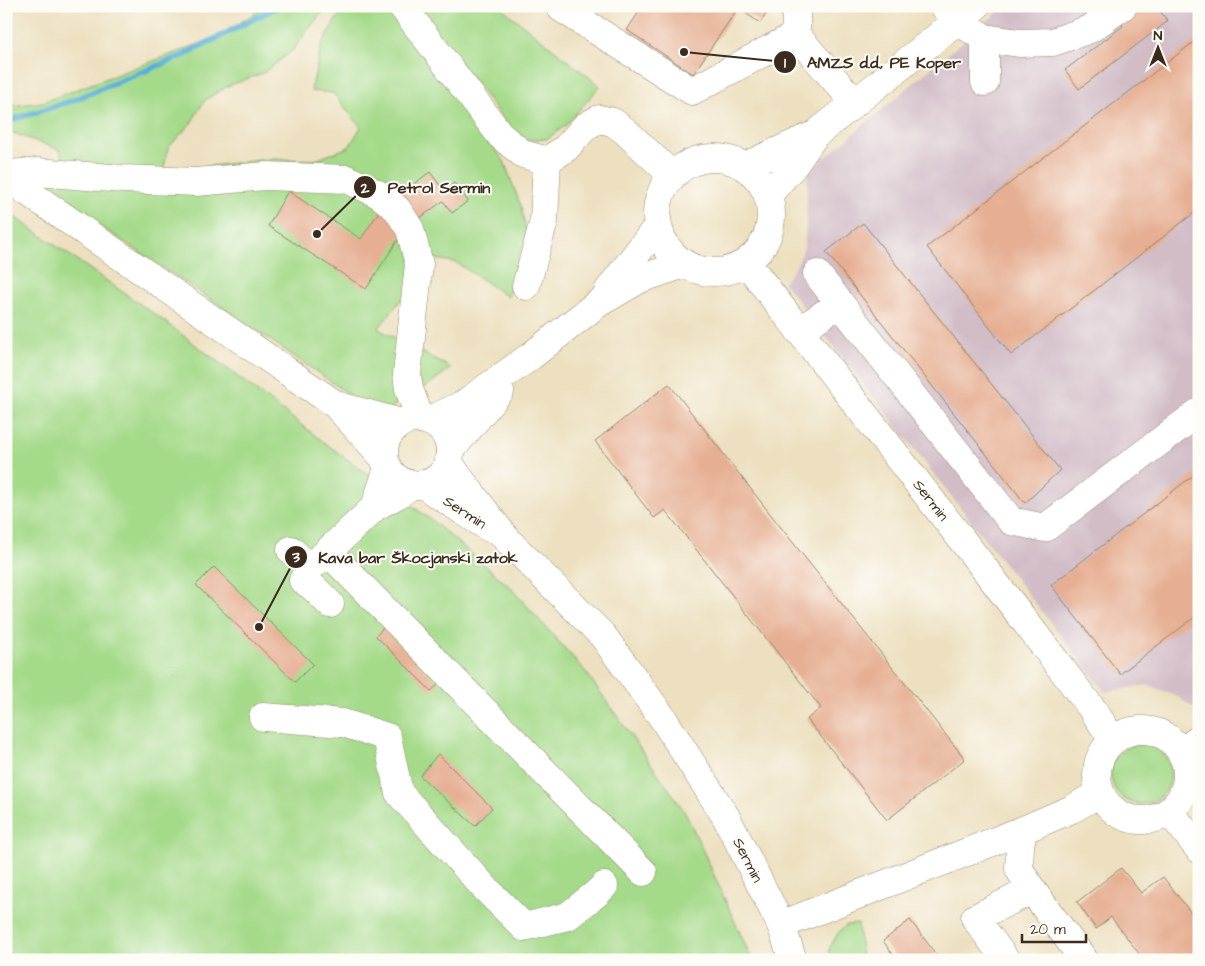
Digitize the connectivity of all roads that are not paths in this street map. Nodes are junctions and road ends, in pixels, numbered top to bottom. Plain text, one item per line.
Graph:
1 (402, 6) edge
2 (562, 6) edge
3 (796, 6) edge
4 (1123, 6) edge
5 (959, 11) edge
6 (796, 35) junction
7 (985, 38) junction
8 (985, 82) dead end
9 (855, 103) junction
10 (816, 134) junction
11 (547, 161) junction
12 (744, 166) junction
13 (672, 175) junction
14 (6, 176) edge
15 (768, 195) junction
16 (657, 227) junction
17 (746, 262) junction
18 (684, 264) junction
19 (817, 274) dead end
20 (526, 286) dead end
21 (840, 303) junction
22 (597, 304) junction
23 (799, 331) junction
24 (531, 356) junction
25 (336, 405) junction
26 (1199, 412) edge
27 (416, 421) junction
28 (449, 456) junction
29 (386, 463) junction
30 (418, 484) junction
31 (375, 508) junction
32 (507, 540) junction
33 (310, 557) junction
34 (330, 604) dead end
35 (263, 717) dead end
36 (1113, 740) junction
37 (1190, 746) edge
38 (1100, 793) junction
39 (1169, 811) junction
40 (1023, 830) junction
41 (1199, 849) edge
42 (643, 872) dead end
43 (604, 886) dead end
44 (1032, 890) junction
45 (781, 925) junction
46 (794, 960) edge
47 (1006, 960) edge
48 (1084, 960) edge

1 - 11 street
2 - 6 street
3 - 6 street
4 - 7 street
5 - 7 street
5 - 9 street
6 - 9 street
7 - 8 street
9 - 10 street
10 - 12 street
10 - 15 street
11 - 13 street
11 - 20 street
12 - 13 street
12 - 15 street
13 - 16 street
14 - 25 street
14 - 27 street
15 - 17 street
16 - 18 street
16 - 22 street
17 - 18 street
17 - 23 street, Sermin
18 - 22 street
19 - 21 street
21 - 23 street
21 - 26 street
22 - 24 street
23 - 36 street, Sermin
24 - 27 street
24 - 28 street
25 - 27 street
25 - 29 street
27 - 28 street
27 - 29 street
28 - 30 street
28 - 32 street, Sermin
29 - 30 street
29 - 31 street
30 - 31 street
30 - 32 street, Sermin
31 - 33 street
32 - 45 street, Sermin
33 - 34 street
33 - 42 street
35 - 43 street
36 - 37 street
36 - 38 street
37 - 39 street
38 - 39 street
38 - 40 street
39 - 41 street
40 - 44 street
40 - 45 street
44 - 47 street
44 - 48 street
45 - 46 street, Sermin

